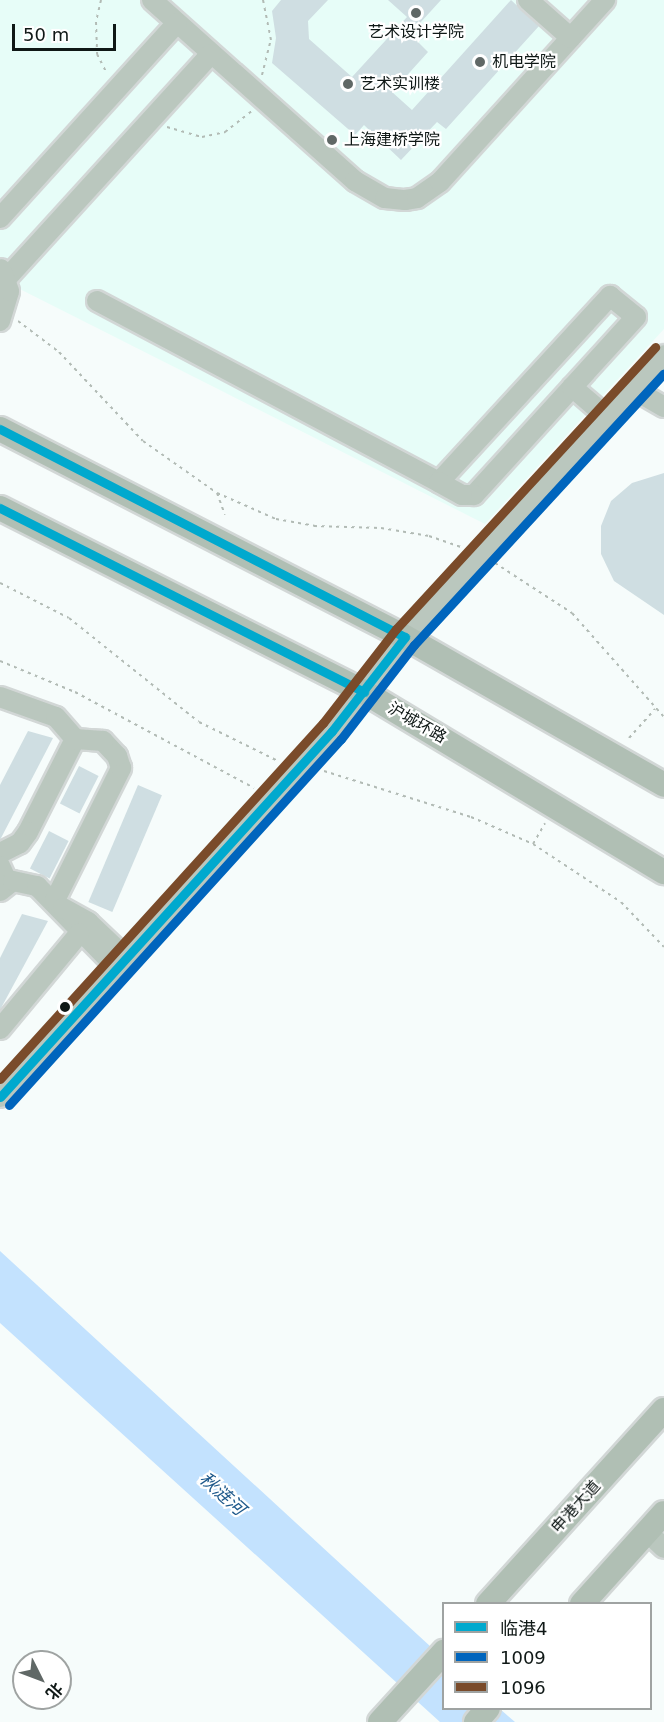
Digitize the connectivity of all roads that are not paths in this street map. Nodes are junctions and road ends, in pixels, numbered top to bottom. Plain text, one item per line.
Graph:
1 (152, 0) edge
2 (528, 0) edge
3 (605, 0) edge
4 (177, 23) junction
5 (571, 38) junction
6 (211, 54) junction
7 (0, 218) edge
8 (3, 273) edge
9 (97, 301) dead end
10 (7, 319) edge
11 (664, 355) edge
12 (572, 387) junction
13 (633, 389) junction
14 (664, 407) edge
15 (608, 417) junction
16 (0, 429) edge
17 (439, 482) junction
18 (0, 508) edge
19 (405, 637) junction
20 (364, 692) junction
21 (0, 697) edge
22 (75, 739) junction
23 (664, 785) edge
24 (0, 853) edge
25 (664, 872) edge
26 (3, 880) edge
27 (59, 904) junction
28 (79, 933) junction
29 (121, 963) junction
30 (0, 1029) edge
31 (0, 1097) edge
32 (664, 1410) edge
33 (664, 1513) edge
34 (655, 1540) edge
35 (490, 1602) edge
36 (584, 1602) edge
37 (442, 1654) edge
38 (486, 1710) edge
39 (380, 1722) edge
40 (476, 1722) edge

1 - 4 street
2 - 5 street
3 - 5 street
4 - 6 street
4 - 7 street
5 - 6 street
6 - 8 street
8 - 10 street
9 - 17 street
11 - 13 street
12 - 15 street
12 - 17 street
12 - 17 street
13 - 14 street
13 - 15 street
15 - 19 street
16 - 19 main road
18 - 20 main road, 沪城环路
19 - 20 street
19 - 23 main road
20 - 25 main road, 沪城环路
20 - 29 street
21 - 22 street
22 - 24 street
22 - 27 street
26 - 27 street
27 - 28 street
27 - 29 street
28 - 29 street
28 - 30 street
29 - 31 street
32 - 35 main road, 申港大道
33 - 34 main road
34 - 36 main road
37 - 39 main road
38 - 40 main road

